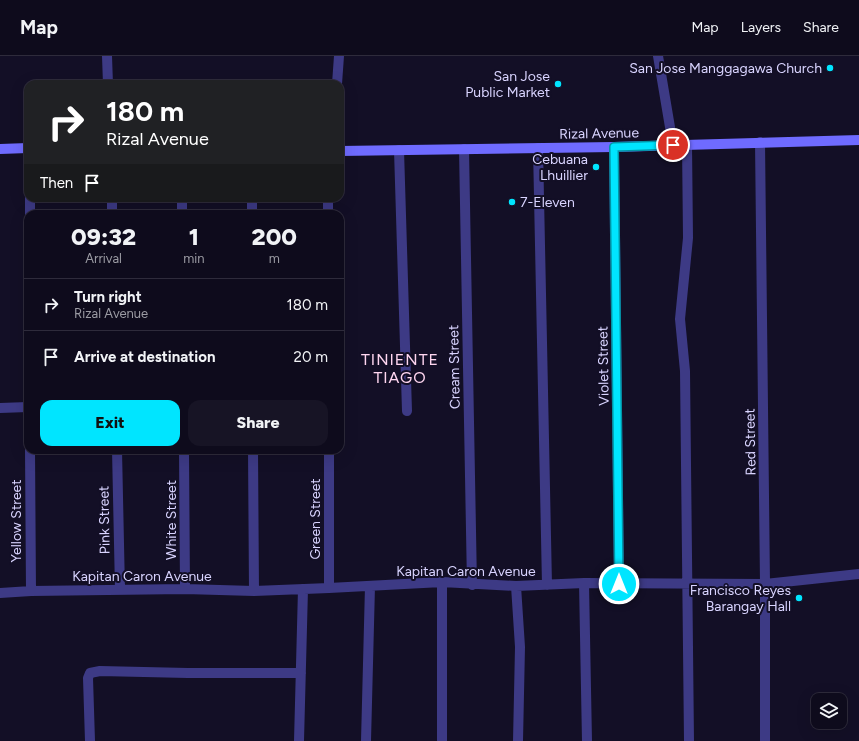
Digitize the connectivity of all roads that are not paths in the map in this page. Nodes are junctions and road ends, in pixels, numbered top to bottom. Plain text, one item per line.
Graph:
1 (107, 56) edge
2 (339, 56) edge
3 (658, 56) edge
4 (108, 80) edge
5 (337, 80) edge
6 (859, 140) edge
7 (760, 142) junction
8 (687, 144) junction
9 (673, 145) junction
10 (614, 147) junction
11 (24, 148) edge
12 (538, 148) junction
13 (0, 149) edge
14 (464, 149) junction
15 (399, 150) junction
16 (344, 151) edge
17 (24, 407) edge
18 (0, 408) edge
19 (407, 412) dead end
20 (30, 454) edge
21 (117, 454) edge
22 (184, 454) edge
23 (253, 454) edge
24 (329, 454) edge
25 (859, 574) edge
26 (442, 582) junction
27 (584, 584) junction
28 (619, 584) junction
29 (686, 584) junction
30 (765, 584) junction
31 (472, 585) junction
32 (547, 585) junction
33 (370, 586) junction
34 (516, 586) junction
35 (329, 588) junction
36 (185, 589) junction
37 (303, 589) junction
38 (120, 590) junction
39 (31, 591) junction
40 (254, 591) junction
41 (0, 593) edge
42 (301, 673) junction
43 (90, 741) edge
44 (299, 741) edge
45 (366, 741) edge
46 (442, 741) edge
47 (518, 741) edge
48 (587, 741) edge
49 (689, 741) edge
50 (765, 741) edge

1 - 4 street
2 - 5 street
3 - 9 street
6 - 7 main road, Rizal Avenue
7 - 8 main road, Rizal Avenue
7 - 30 street, Red Street
8 - 9 main road, Rizal Avenue
8 - 29 street
9 - 10 main road, Rizal Avenue
10 - 12 main road, Rizal Avenue
10 - 28 street, Violet Street
11 - 13 main road
12 - 14 main road, Rizal Avenue
12 - 32 street
14 - 15 main road, Rizal Avenue
14 - 31 street, Cream Street
15 - 16 main road, Rizal Avenue
15 - 19 street
17 - 18 street
20 - 39 street, Yellow Street
21 - 38 street, Pink Street
22 - 36 street, White Street
23 - 40 street
24 - 35 street, Green Street
25 - 30 street, Kapitan Caron Avenue
26 - 31 street, Kapitan Caron Avenue
26 - 33 street, Kapitan Caron Avenue
26 - 46 street
27 - 28 street, Kapitan Caron Avenue
27 - 32 street, Kapitan Caron Avenue
27 - 48 street
28 - 29 street, Kapitan Caron Avenue
29 - 30 street, Kapitan Caron Avenue
29 - 49 street
30 - 50 street, Red Street
31 - 34 street, Kapitan Caron Avenue
32 - 34 street, Kapitan Caron Avenue
33 - 35 street, Kapitan Caron Avenue
33 - 45 street
34 - 47 street
35 - 37 street, Kapitan Caron Avenue
36 - 38 street, Kapitan Caron Avenue
36 - 40 street, Kapitan Caron Avenue
37 - 40 street, Kapitan Caron Avenue
37 - 42 street
38 - 39 street, Kapitan Caron Avenue
39 - 41 street, Kapitan Caron Avenue
42 - 43 street
42 - 44 street

